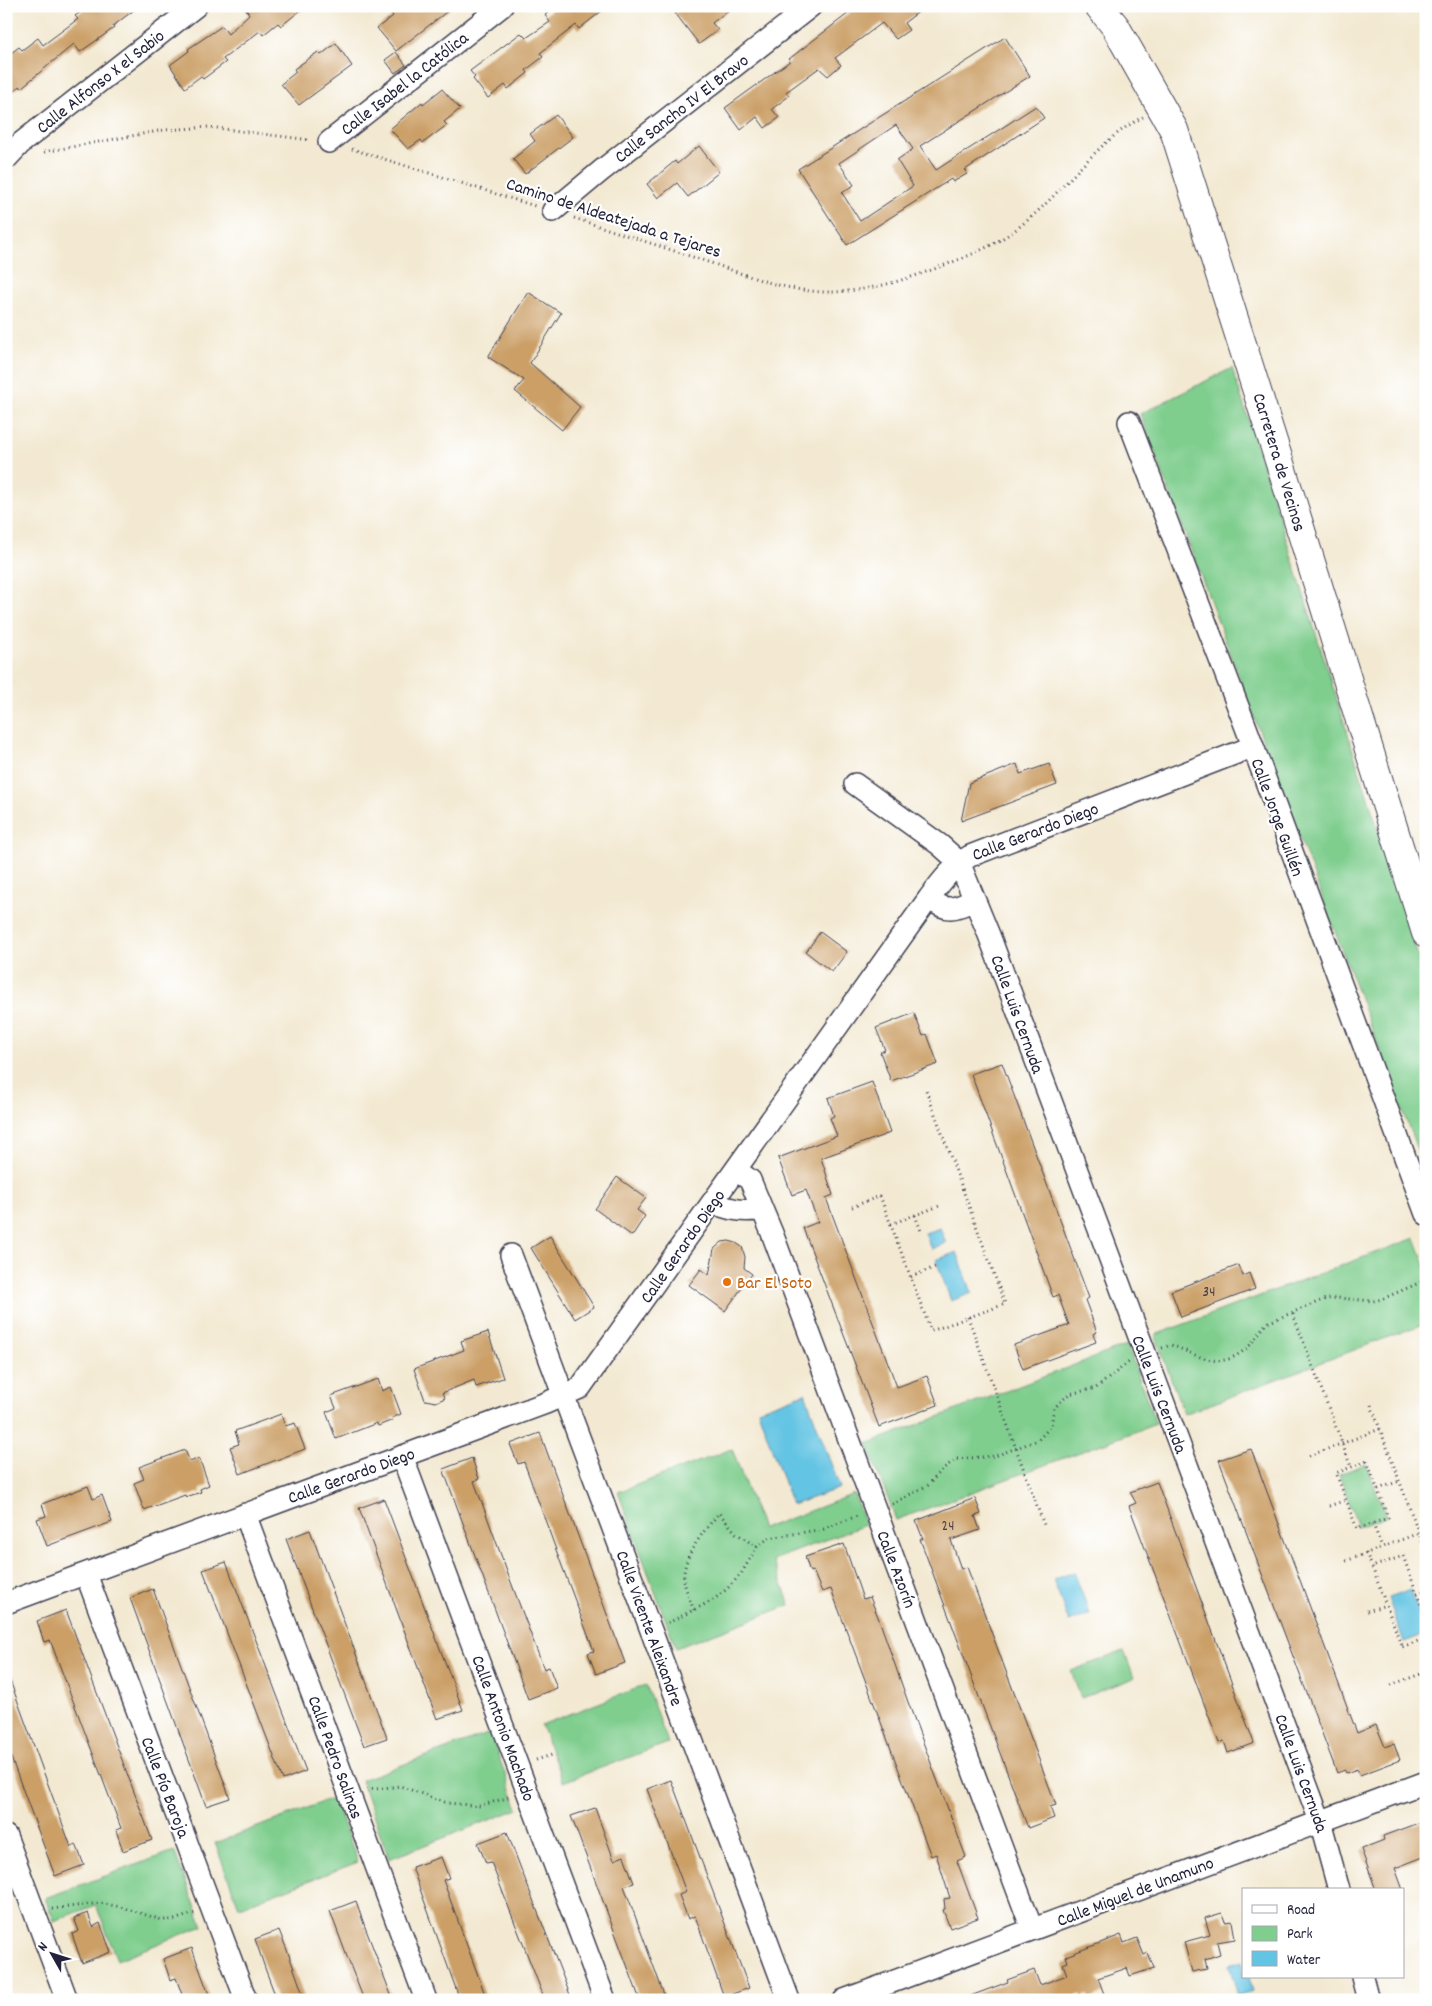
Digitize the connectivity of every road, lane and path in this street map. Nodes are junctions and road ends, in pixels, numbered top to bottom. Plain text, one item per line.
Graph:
1 (196, 6) edge
2 (502, 6) edge
3 (811, 6) edge
4 (1099, 6) edge
5 (1162, 107) junction
6 (329, 142) junction
7 (44, 152) dead end
8 (6, 159) edge
9 (553, 211) junction
10 (1129, 422) dead end
11 (1252, 747) junction
12 (855, 784) dead end
13 (959, 862) junction
14 (929, 898) junction
15 (974, 900) junction
16 (1426, 933) edge
17 (926, 1090) dead end
18 (736, 1170) junction
19 (712, 1203) junction
20 (942, 1205) dead end
21 (852, 1207) dead end
22 (762, 1209) junction
23 (1426, 1214) edge
24 (915, 1215) junction
25 (891, 1224) junction
26 (921, 1231) dead end
27 (511, 1255) dead end
28 (935, 1267) dead end
29 (910, 1277) junction
30 (1426, 1280) edge
31 (1292, 1314) junction
32 (968, 1318) junction
33 (1145, 1354) junction
34 (564, 1396) junction
35 (1371, 1405) dead end
36 (1380, 1429) junction
37 (1342, 1444) junction
38 (1017, 1446) junction
39 (402, 1456) junction
40 (1310, 1456) dead end
41 (1351, 1467) junction
42 (1400, 1482) junction
43 (1378, 1489) junction
44 (1346, 1500) junction
45 (1329, 1506) dead end
46 (875, 1510) junction
47 (245, 1514) junction
48 (1373, 1524) junction
49 (1044, 1525) dead end
50 (1419, 1533) junction
51 (757, 1547) junction
52 (1382, 1548) junction
53 (1426, 1552) edge
54 (1366, 1553) junction
55 (1346, 1561) dead end
56 (1372, 1567) junction
57 (86, 1574) junction
58 (1426, 1590) edge
59 (1416, 1593) junction
60 (6, 1603) edge
61 (1386, 1605) junction
62 (694, 1610) junction
63 (1367, 1611) dead end
64 (1426, 1618) edge
65 (652, 1631) junction
66 (1426, 1638) edge
67 (1426, 1672) edge
68 (1391, 1685) dead end
69 (1426, 1782) edge
70 (527, 1790) junction
71 (350, 1796) junction
72 (1320, 1821) junction
73 (6, 1836) edge
74 (1338, 1888) edge
75 (211, 1907) junction
76 (36, 1915) junction
77 (1032, 1930) junction
78 (1362, 1978) edge
79 (67, 2000) edge
80 (246, 2000) edge
81 (426, 2000) edge
82 (605, 2000) edge
83 (790, 2000) edge
84 (844, 2000) edge
85 (1368, 2000) edge

1 - 8 street, Calle Alfonso X el Sabio
2 - 6 street, Calle Isabel la Católica
3 - 9 street, Calle Sancho IV El Bravo
4 - 5 main road, Carretera de Vecinos
5 - 9 path, Camino de Aldeatejada a Tejares
5 - 16 main road, Carretera de Vecinos
6 - 7 path, Camino de Aldeatejada a Tejares
6 - 9 path, Camino de Aldeatejada a Tejares
10 - 11 street, Calle Jorge Guillén
11 - 13 street, Calle Gerardo Diego
11 - 23 street, Calle Jorge Guillén
12 - 13 street, Calle Luis Cernuda
13 - 14 street, Calle Gerardo Diego
13 - 15 street, Calle Luis Cernuda
14 - 15 street
14 - 18 street, Calle Gerardo Diego
15 - 33 street, Calle Luis Cernuda
17 - 32 path
18 - 19 street, Calle Gerardo Diego
18 - 22 street, Calle Azorín
19 - 22 street
19 - 34 street, Calle Gerardo Diego
20 - 24 path
21 - 25 path
22 - 46 street, Calle Azorín
24 - 25 path
24 - 26 path
25 - 29 path
27 - 34 street, Calle Vicente Aleixandre
28 - 29 path
29 - 32 path
30 - 31 path
31 - 33 path
31 - 37 path
32 - 38 path
33 - 38 path
33 - 72 street, Calle Luis Cernuda
34 - 39 street, Calle Gerardo Diego
34 - 65 street, Calle Vicente Aleixandre
35 - 36 path
36 - 37 path
36 - 42 path
37 - 40 path
37 - 41 path
38 - 46 path
38 - 49 path
39 - 47 street, Calle Gerardo Diego
39 - 70 street, Calle Antonio Machado
41 - 43 path
41 - 44 path
42 - 43 path
42 - 50 path
43 - 48 path
44 - 45 path
44 - 48 path
46 - 51 path
46 - 77 street, Calle Azorín
47 - 57 street, Calle Gerardo Diego
47 - 71 street, Calle Pedro Salinas
48 - 52 path
50 - 52 path
50 - 53 path
51 - 62 path
51 - 62 path
52 - 54 path
54 - 55 path
54 - 56 path
56 - 59 path
56 - 61 path
57 - 60 street, Calle Gerardo Diego
57 - 75 street, Calle Pío Baroja
58 - 59 path
59 - 64 path
61 - 63 path
61 - 66 path
62 - 65 path
65 - 83 street, Calle Vicente Aleixandre
67 - 68 path
69 - 72 street, Calle Miguel de Unamuno
70 - 71 path
70 - 82 street, Calle Antonio Machado
71 - 81 street, Calle Pedro Salinas
72 - 74 street, Calle Luis Cernuda
72 - 77 street, Calle Miguel de Unamuno
73 - 76 street
75 - 76 path
75 - 80 street, Calle Pío Baroja
76 - 79 street
77 - 84 street, Calle Miguel de Unamuno
78 - 85 street

